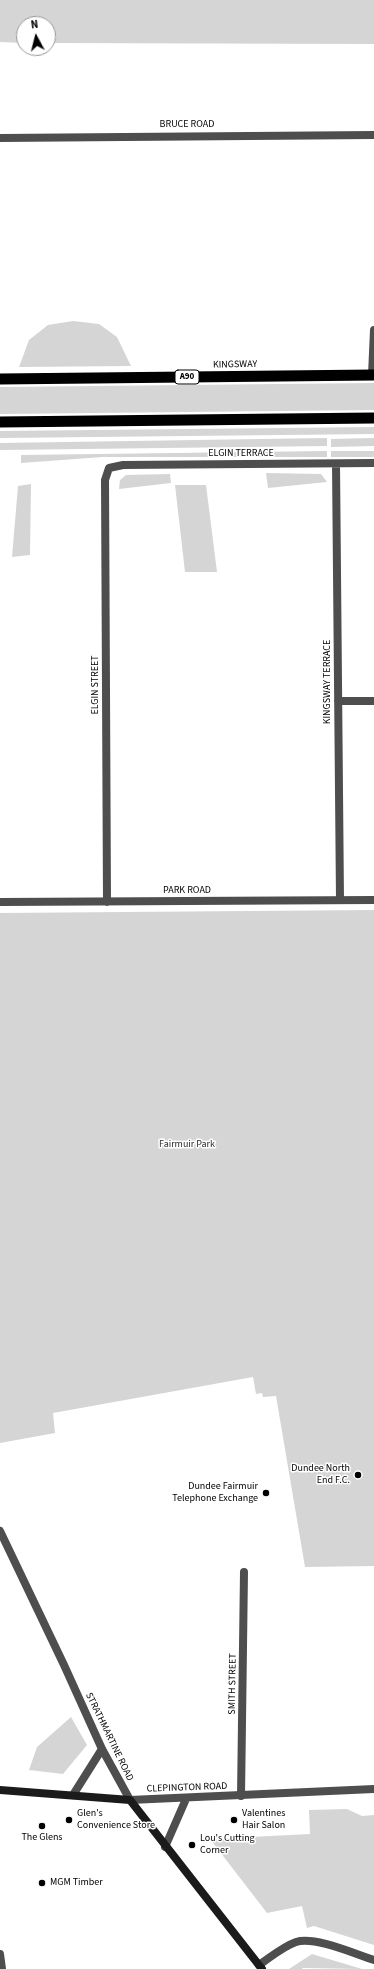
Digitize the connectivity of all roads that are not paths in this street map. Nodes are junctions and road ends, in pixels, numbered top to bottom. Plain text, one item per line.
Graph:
1 (374, 135) edge
2 (0, 138) edge
3 (374, 330) edge
4 (373, 375) edge
5 (0, 380) edge
6 (374, 418) edge
7 (0, 422) edge
8 (374, 463) edge
9 (336, 464) junction
10 (109, 468) joint
11 (374, 700) edge
12 (338, 701) junction
13 (340, 900) junction
14 (374, 900) edge
15 (0, 902) edge
16 (107, 902) junction
17 (0, 1532) edge
18 (244, 1572) dead end
19 (102, 1749) junction
20 (374, 1789) edge
21 (0, 1790) edge
22 (73, 1795) junction
23 (241, 1796) junction
24 (186, 1799) junction
25 (130, 1800) junction
26 (165, 1847) junction
27 (0, 1954) edge
28 (374, 1960) edge
29 (261, 1967) edge
30 (2, 1969) edge

1 - 2 street, BRUCE ROAD
3 - 4 street
4 - 5 highway, KINGSWAY / A90
6 - 7 highway
8 - 9 street, ELGIN TERRACE
9 - 10 street, ELGIN TERRACE
9 - 12 street, KINGSWAY TERRACE
10 - 16 street, ELGIN STREET
11 - 12 street
12 - 13 street, KINGSWAY TERRACE
13 - 14 street, PARK ROAD
13 - 16 street, PARK ROAD
15 - 16 street, PARK ROAD
17 - 19 street, STRATHMARTINE ROAD
18 - 23 street, SMITH STREET
19 - 22 street
19 - 25 street, STRATHMARTINE ROAD
20 - 23 street, CLEPINGTON ROAD
21 - 22 main road, CLEPINGTON ROAD
22 - 25 main road, CLEPINGTON ROAD
23 - 24 street, CLEPINGTON ROAD
24 - 25 street, CLEPINGTON ROAD
24 - 26 street
25 - 26 main road, STRATHMARTINE ROAD
26 - 29 main road, STRATHMARTINE ROAD
27 - 30 street
28 - 29 street

